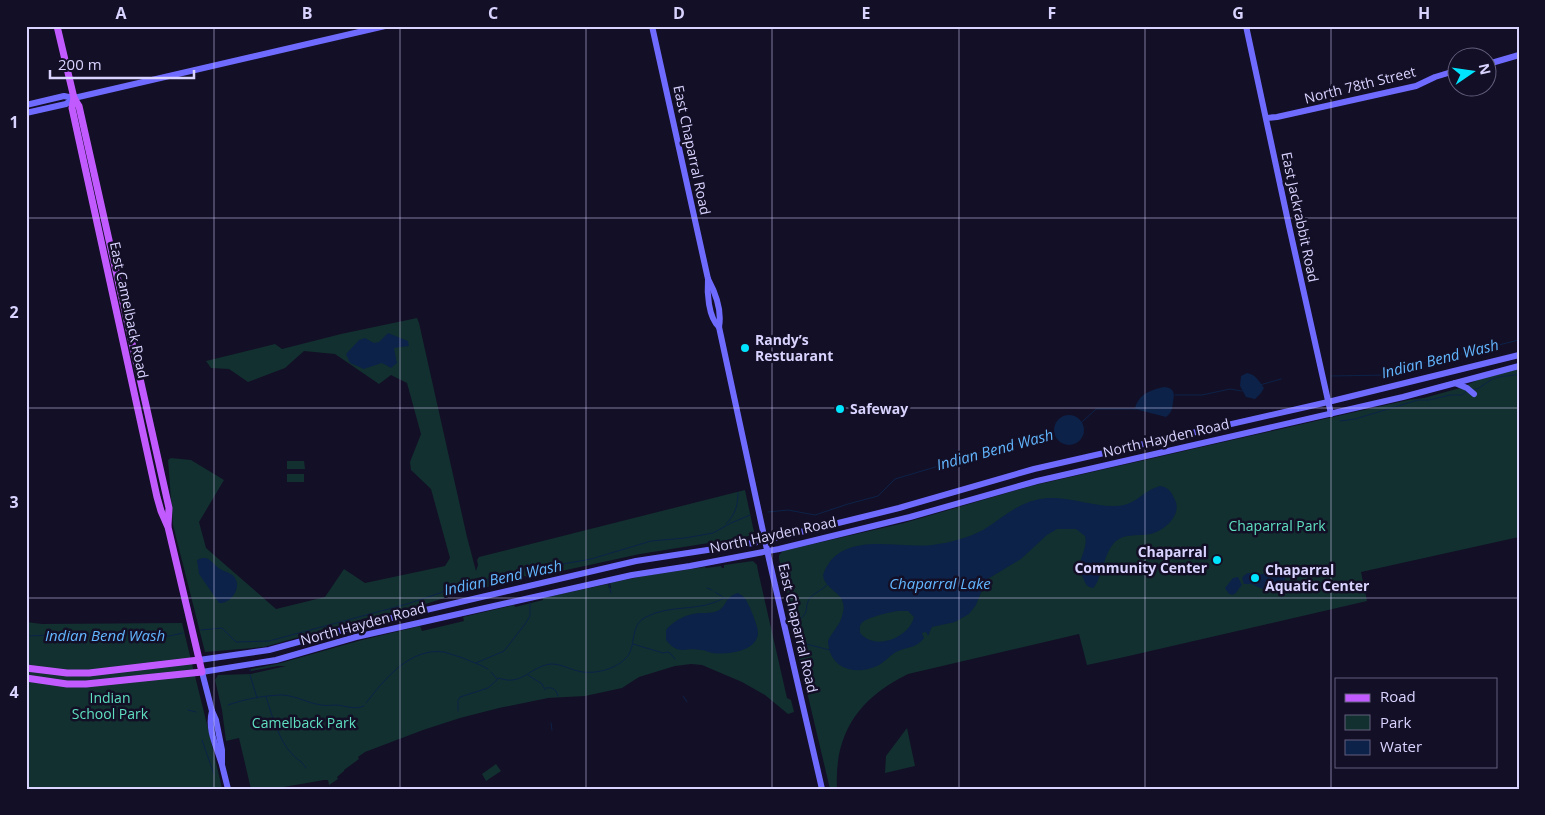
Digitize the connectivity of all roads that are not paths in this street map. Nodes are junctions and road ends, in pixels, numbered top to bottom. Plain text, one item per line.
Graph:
1 (57, 26) edge
2 (385, 26) edge
3 (652, 26) edge
4 (1246, 26) edge
5 (1519, 55) edge
6 (1498, 61) edge
7 (1448, 73) edge
8 (74, 98) junction
9 (26, 105) edge
10 (26, 113) edge
11 (1266, 118) junction
12 (116, 310) junction
13 (125, 310) junction
14 (1519, 355) edge
15 (1519, 366) edge
16 (1456, 383) junction
17 (1474, 394) dead end
18 (1328, 402) junction
19 (1331, 414) junction
20 (168, 527) junction
21 (765, 540) junction
22 (768, 551) junction
23 (199, 660) junction
24 (26, 668) edge
25 (202, 672) junction
26 (26, 678) edge
27 (228, 789) edge
28 (822, 789) edge

1 - 8 main road, East Camelback Road
2 - 8 main road
3 - 21 main road, East Chaparral Road
4 - 11 main road, East Jackrabbit Road
5 - 6 main road
7 - 11 main road, North 78th Street
8 - 9 main road
8 - 10 main road
8 - 12 main road, East Camelback Road
8 - 13 main road, East Camelback Road
11 - 18 main road, East Jackrabbit Road
12 - 13 main road
12 - 20 main road, East Camelback Road
13 - 20 main road, East Camelback Road
14 - 18 main road, North Hayden Road
15 - 16 main road, North Hayden Road
16 - 17 main road
16 - 19 main road, North Hayden Road
18 - 19 main road, East Jackrabbit Road
18 - 21 main road, North Hayden Road
19 - 22 main road, North Hayden Road
20 - 23 main road, East Camelback Road
21 - 22 main road, East Chaparral Road
21 - 23 main road, North Hayden Road
22 - 25 main road, North Hayden Road
22 - 28 main road, East Chaparral Road
23 - 24 main road, North Hayden Road
23 - 25 main road, East Camelback Road
25 - 26 main road, North Hayden Road
25 - 27 main road, East Camelback Road

